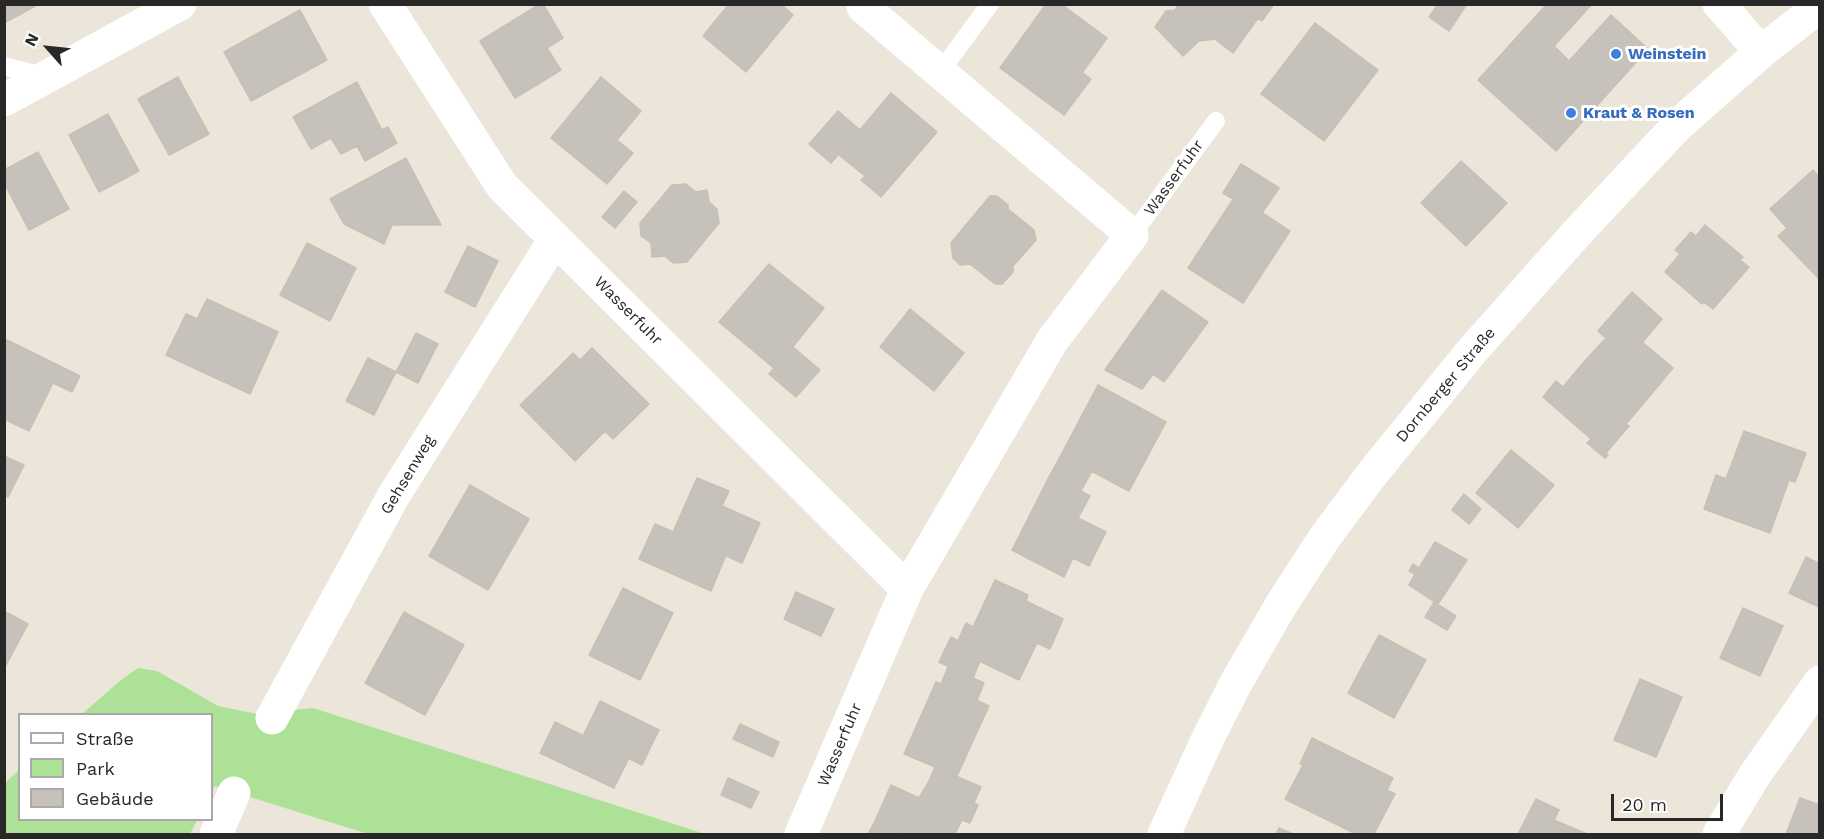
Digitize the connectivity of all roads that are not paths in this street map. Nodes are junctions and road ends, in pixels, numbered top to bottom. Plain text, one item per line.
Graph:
1 (180, 4) edge
2 (386, 4) edge
3 (990, 4) edge
4 (1719, 4) edge
5 (1820, 6) edge
6 (863, 7) dead end
7 (1761, 52) junction
8 (4, 66) edge
9 (941, 71) junction
10 (45, 77) junction
11 (4, 100) edge
12 (1216, 121) dead end
13 (1132, 235) junction
14 (555, 239) junction
15 (906, 589) junction
16 (1820, 682) edge
17 (272, 718) dead end
18 (234, 793) dead end
19 (216, 834) edge
20 (801, 834) edge
21 (1164, 834) edge
22 (1719, 834) edge

1 - 10 street
2 - 14 street, Wasserfuhr
3 - 9 lane
4 - 7 street
5 - 7 street, Dornberger Straße
6 - 9 street
7 - 21 street, Dornberger Straße
8 - 10 lane
9 - 13 street
10 - 11 street
12 - 13 lane, Wasserfuhr
13 - 15 street, Wasserfuhr
14 - 15 street, Wasserfuhr
14 - 17 street, Gehsenweg
15 - 20 street, Wasserfuhr
16 - 22 street
18 - 19 street

